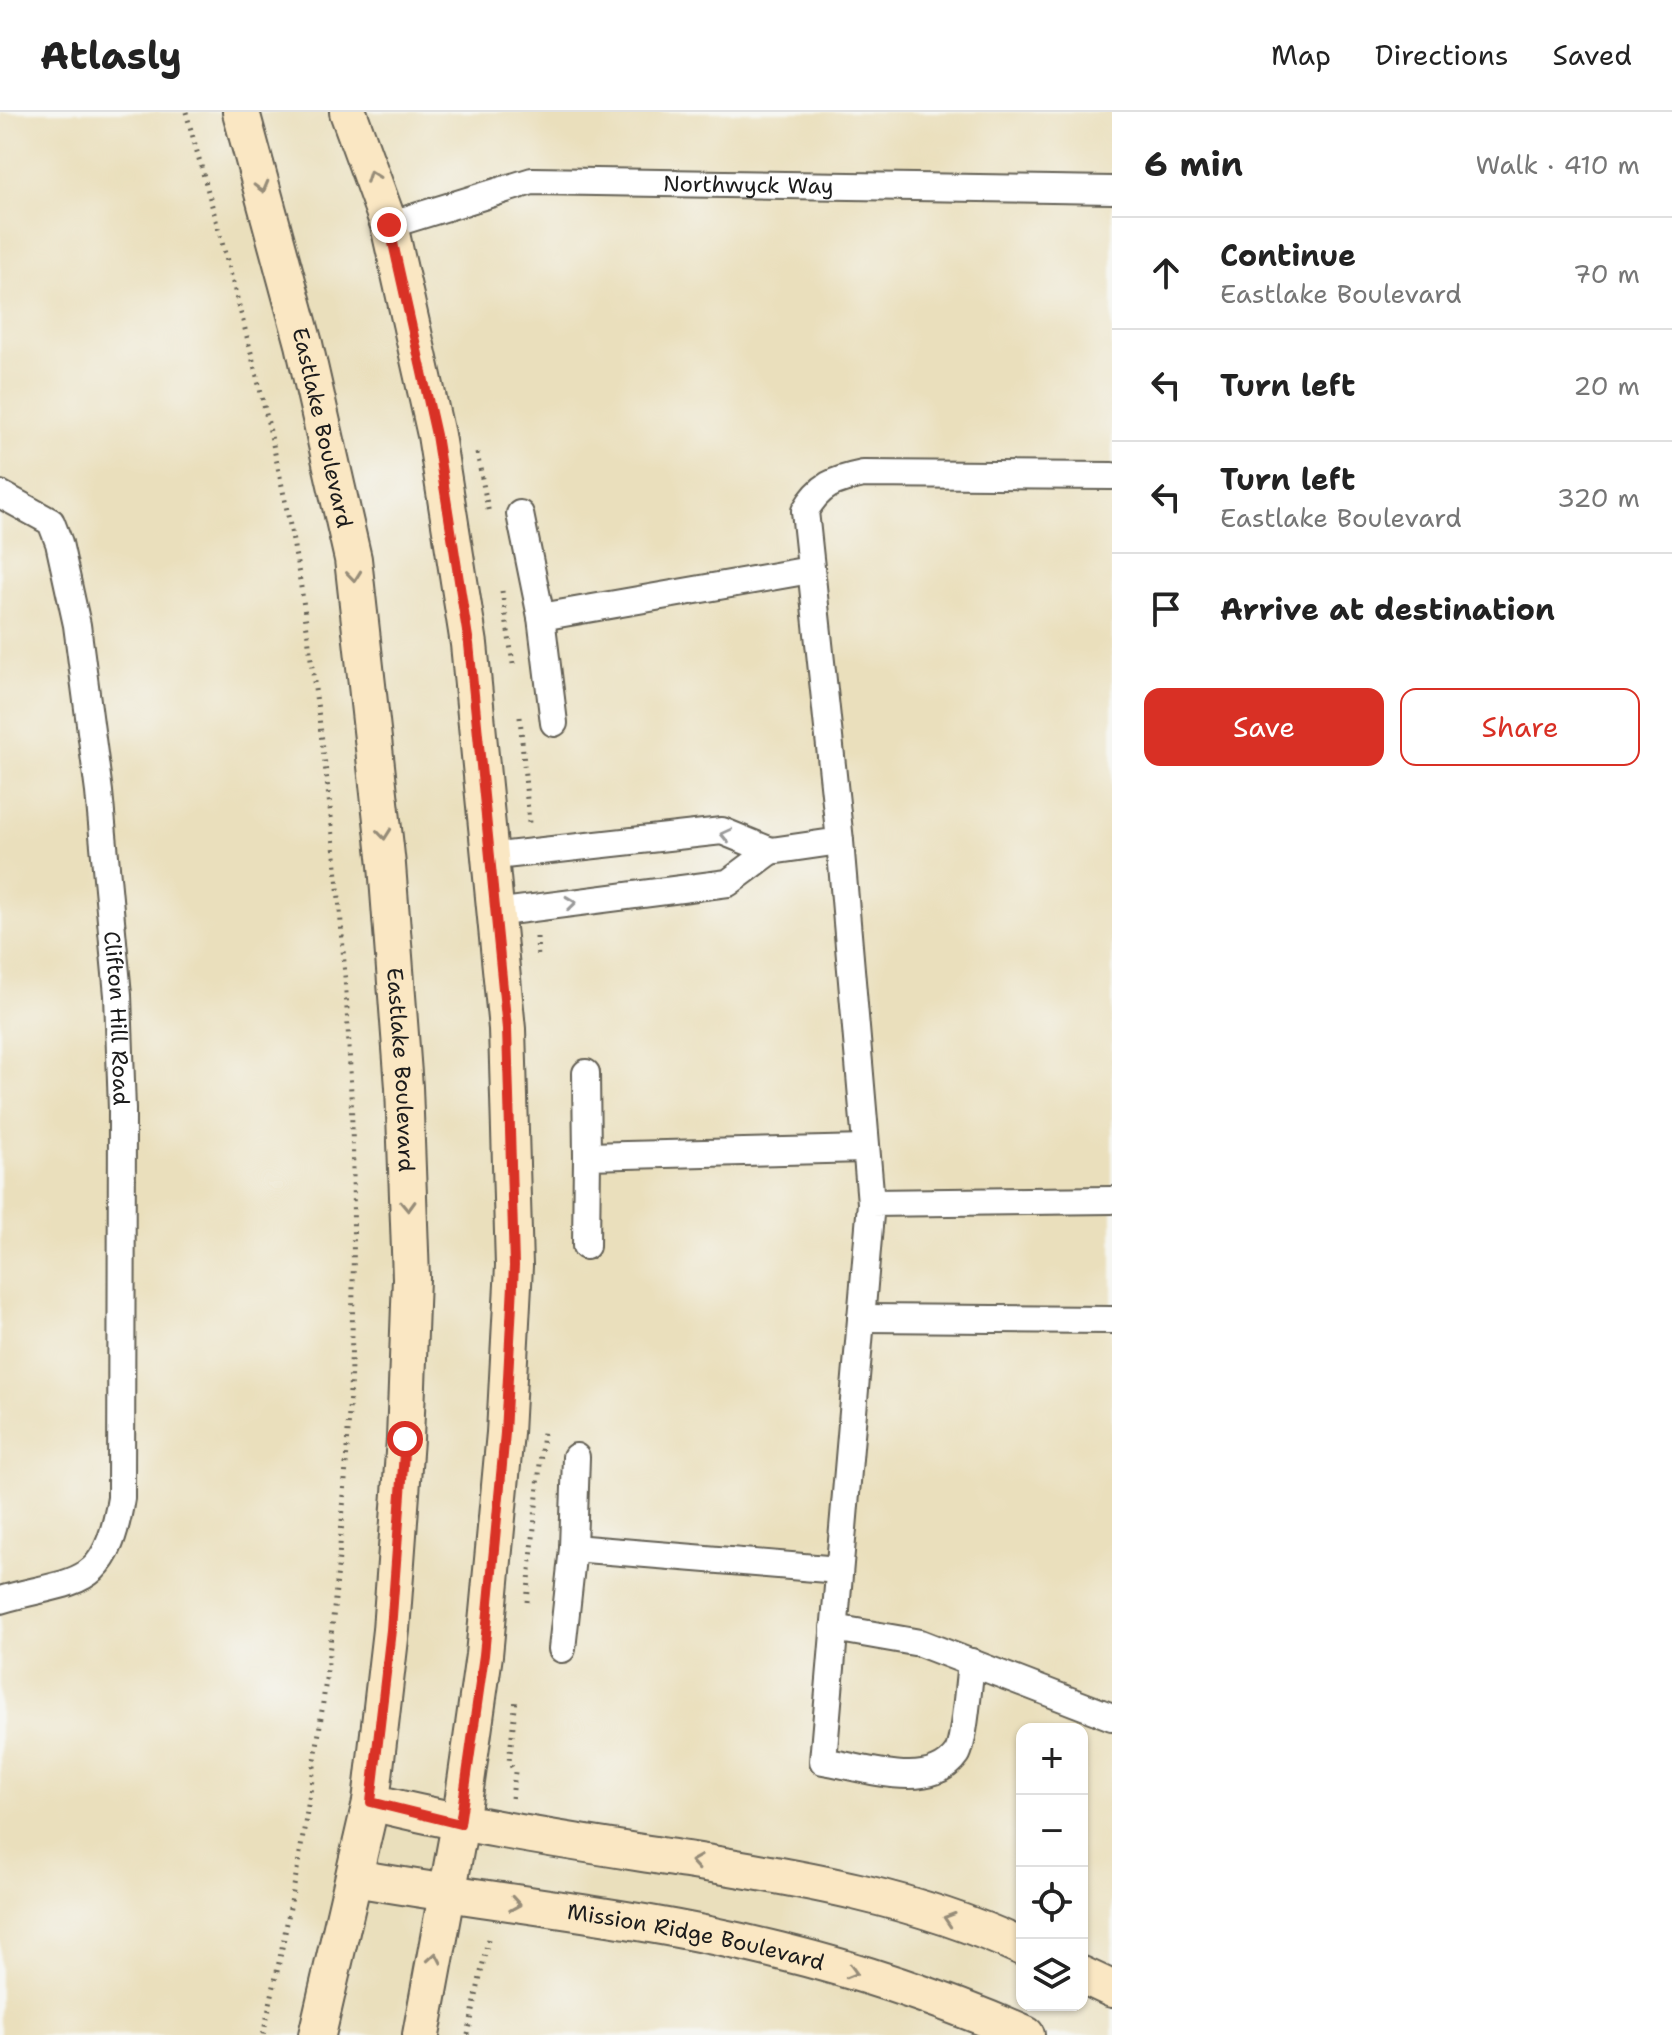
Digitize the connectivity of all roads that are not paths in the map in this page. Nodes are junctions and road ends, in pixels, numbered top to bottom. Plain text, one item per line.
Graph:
1 (241, 112) edge
2 (348, 112) edge
3 (1112, 190) edge
4 (389, 225) junction
5 (1112, 476) edge
6 (0, 494) edge
7 (520, 514) dead end
8 (810, 570) junction
9 (541, 617) junction
10 (554, 723) dead end
11 (840, 841) junction
12 (771, 851) junction
13 (488, 857) junction
14 (494, 913) junction
15 (586, 1073) dead end
16 (866, 1149) junction
17 (587, 1156) junction
18 (1112, 1200) edge
19 (871, 1203) junction
20 (586, 1246) dead end
21 (861, 1318) junction
22 (1112, 1320) edge
23 (576, 1457) dead end
24 (573, 1548) junction
25 (839, 1570) junction
26 (0, 1600) edge
27 (834, 1628) junction
28 (562, 1649) dead end
29 (971, 1662) junction
30 (1112, 1717) edge
31 (371, 1802) junction
32 (460, 1824) junction
33 (355, 1878) junction
34 (447, 1894) junction
35 (1016, 1945) edge
36 (1088, 1978) edge
37 (1112, 1989) edge
38 (317, 2035) edge
39 (421, 2035) edge
40 (1026, 2035) edge

1 -> 31 main road, Eastlake Boulevard
4 -> 2 main road
3 - 4 street, Northwyck Way
4 - 13 main road
5 - 8 street
6 - 26 street, Clifton Hill Road
7 - 9 street
8 - 9 street
8 - 11 street
9 - 10 street
11 - 12 street
11 - 16 street
12 -> 13 street
14 -> 12 street
13 - 14 main road
14 - 32 main road
15 - 17 street
16 - 17 street
16 - 19 street
17 - 20 street
18 - 19 street
19 - 21 street
21 - 22 street
21 - 25 street
23 - 24 street
24 - 25 street
24 - 28 street
25 - 27 street
27 - 29 street
27 - 29 street
29 - 30 street
31 - 32 main road
31 - 33 main road, Eastlake Boulevard
32 - 34 main road
35 -> 32 main road
33 - 34 main road, Mission Ridge Boulevard
33 - 38 main road, Eastlake Boulevard
39 -> 34 main road
34 -> 40 main road, Mission Ridge Boulevard
36 - 37 main road

